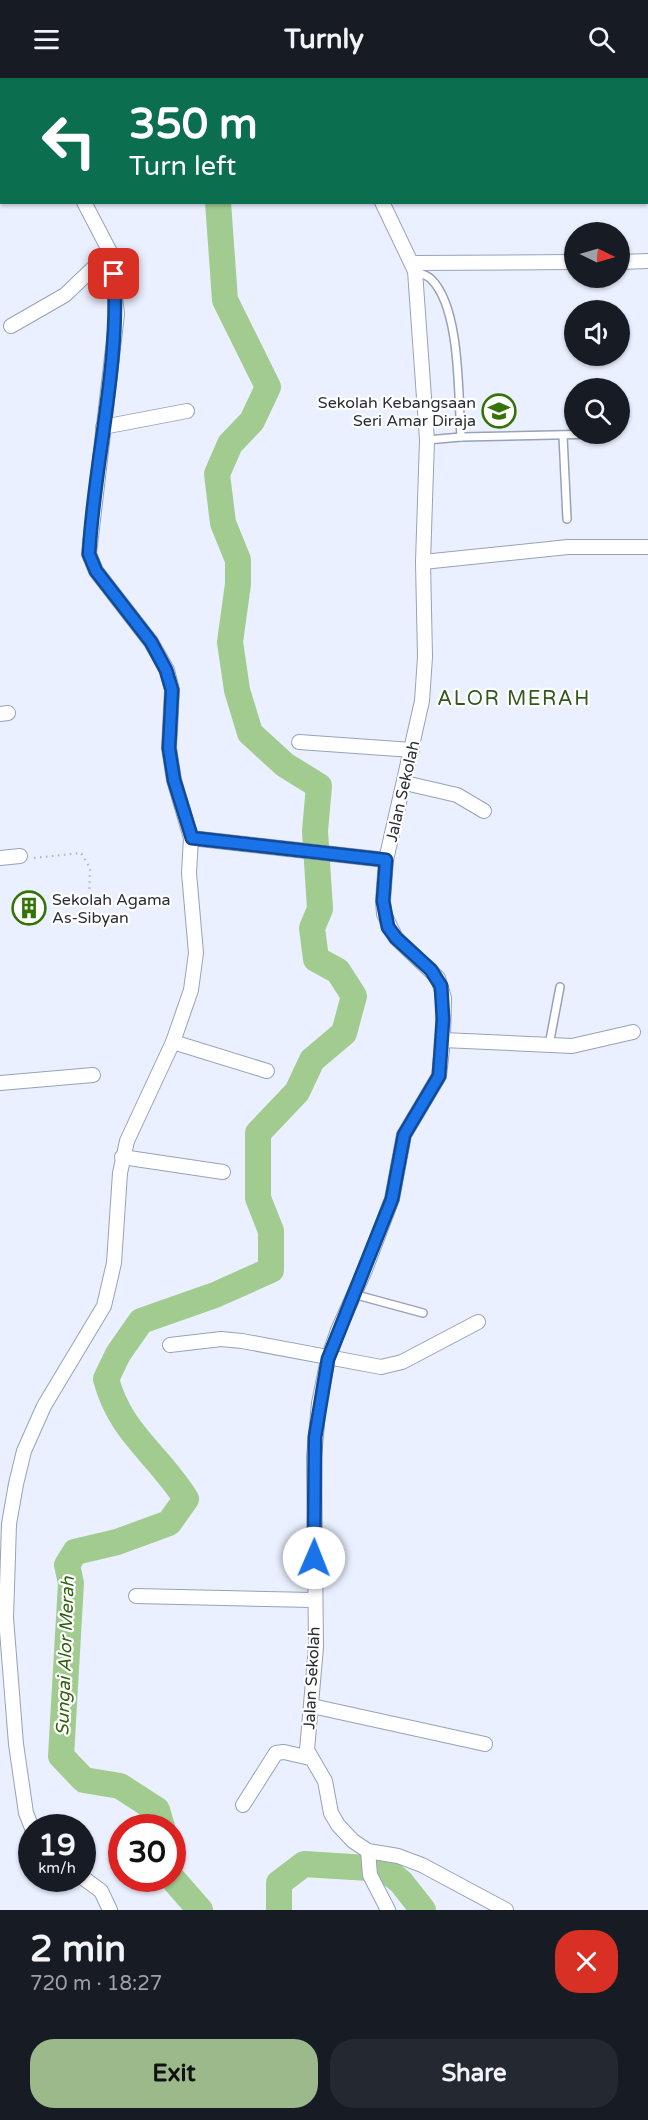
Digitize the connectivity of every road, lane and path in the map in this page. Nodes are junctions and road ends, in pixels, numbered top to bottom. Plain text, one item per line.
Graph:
1 (85, 204) edge
2 (383, 204) edge
3 (110, 252) junction
4 (648, 261) edge
5 (564, 262) edge
6 (630, 262) edge
7 (413, 267) junction
8 (11, 326) dead end
9 (187, 411) dead end
10 (103, 427) junction
11 (563, 436) joint
12 (461, 437) junction
13 (427, 440) junction
14 (567, 519) dead end
15 (648, 547) edge
16 (423, 562) junction
17 (299, 742) dead end
18 (412, 750) junction
19 (405, 783) junction
20 (484, 811) dead end
21 (192, 838) junction
22 (20, 856) joint
23 (0, 858) edge
24 (386, 860) junction
25 (89, 901) dead end
26 (560, 987) dead end
27 (633, 1032) dead end
28 (442, 1040) junction
29 (173, 1042) junction
30 (549, 1046) junction
31 (267, 1071) dead end
32 (93, 1075) dead end
33 (0, 1083) edge
34 (122, 1157) junction
35 (223, 1172) dead end
36 (353, 1294) junction
37 (423, 1313) dead end
38 (478, 1322) dead end
39 (170, 1345) dead end
40 (328, 1359) junction
41 (136, 1596) dead end
42 (313, 1600) junction
43 (312, 1706) junction
44 (485, 1744) dead end
45 (310, 1758) junction
46 (243, 1805) dead end
47 (26, 1814) edge
48 (368, 1855) junction
49 (96, 1887) edge
50 (110, 1910) edge
51 (388, 1910) edge
52 (506, 1910) edge

1 - 3 street
2 - 7 street, Jalan Sekolah
3 - 8 street
3 - 10 street
4 - 6 street
5 - 7 street
7 - 12 lane
7 - 13 street, Jalan Sekolah
9 - 10 street
10 - 21 street
11 - 12 lane
11 - 14 lane
12 - 13 lane
13 - 16 street, Jalan Sekolah
15 - 16 street
16 - 18 street, Jalan Sekolah
17 - 18 street
18 - 19 street, Jalan Sekolah
19 - 20 street
19 - 24 street, Jalan Sekolah
21 - 24 street
21 - 29 street
22 - 23 street
22 - 25 path
24 - 28 street, Jalan Sekolah
26 - 30 lane
27 - 30 street
28 - 30 street
28 - 36 street, Jalan Sekolah
29 - 31 street
29 - 34 street
32 - 33 street
34 - 35 street
34 - 47 street
36 - 37 lane
36 - 40 street, Jalan Sekolah
38 - 40 street
39 - 40 street
40 - 42 street, Jalan Sekolah
41 - 42 street
42 - 43 street, Jalan Sekolah
43 - 44 street
43 - 45 street, Jalan Sekolah
45 - 46 street
45 - 48 street
48 - 51 street
48 - 52 street
49 - 50 street

